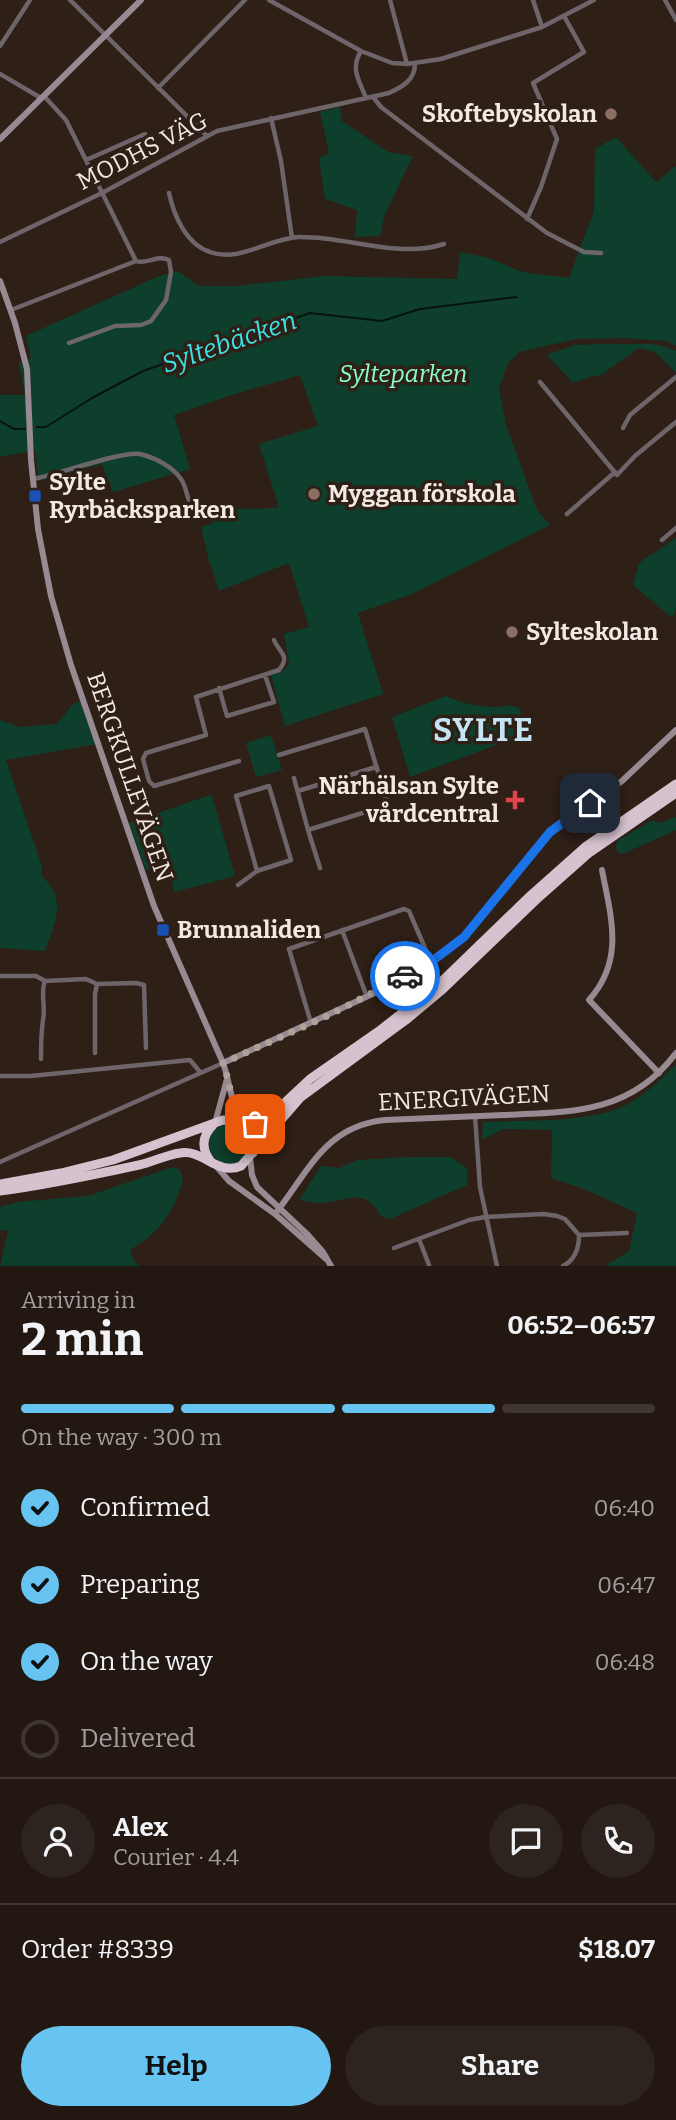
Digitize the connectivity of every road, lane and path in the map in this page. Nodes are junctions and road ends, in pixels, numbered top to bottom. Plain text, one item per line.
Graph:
1 (30, 0) edge
2 (70, 0) edge
3 (141, 0) edge
4 (245, 0) edge
5 (269, 0) edge
6 (390, 0) edge
7 (533, 0) edge
8 (594, 0) edge
9 (664, 0) edge
10 (564, 16) junction
11 (676, 20) edge
12 (542, 27) junction
13 (106, 35) junction
14 (0, 47) edge
15 (361, 51) junction
16 (407, 64) junction
17 (415, 64) junction
18 (0, 74) edge
19 (158, 88) junction
20 (42, 97) junction
21 (373, 97) junction
22 (366, 98) junction
23 (271, 118) junction
24 (145, 134) dead end
25 (206, 135) junction
26 (0, 139) edge
27 (86, 160) junction
28 (169, 192) dead end
29 (102, 193) junction
30 (527, 219) junction
31 (292, 238) junction
32 (0, 242) edge
33 (444, 244) dead end
34 (600, 253) dead end
35 (136, 261) junction
36 (0, 281) edge
37 (11, 310) junction
38 (69, 343) dead end
39 (676, 377) edge
40 (540, 382) dead end
41 (676, 422) edge
42 (623, 428) dead end
43 (615, 472) junction
44 (33, 479) junction
45 (205, 509) dead end
46 (567, 514) dead end
47 (676, 528) edge
48 (662, 540) dead end
49 (274, 640) dead end
50 (265, 675) junction
51 (219, 688) junction
52 (676, 730) edge
53 (279, 755) dead end
54 (239, 761) dead end
55 (376, 767) junction
56 (294, 778) dead end
57 (676, 784) edge
58 (298, 791) junction
59 (676, 793) edge
60 (308, 830) junction
61 (320, 868) dead end
62 (602, 870) dead end
63 (257, 871) junction
64 (237, 885) dead end
65 (342, 930) junction
66 (431, 962) junction
67 (0, 976) edge
68 (45, 981) junction
69 (97, 984) junction
70 (367, 997) junction
71 (312, 1024) junction
72 (146, 1048) dead end
73 (95, 1053) dead end
74 (676, 1053) edge
75 (41, 1059) dead end
76 (223, 1063) junction
77 (200, 1072) junction
78 (659, 1073) junction
79 (0, 1076) edge
80 (227, 1077) junction
81 (475, 1116) junction
82 (241, 1122) junction
83 (214, 1124) junction
84 (251, 1156) junction
85 (0, 1163) edge
86 (215, 1165) junction
87 (0, 1184) edge
88 (0, 1191) edge
89 (278, 1211) junction
90 (485, 1217) junction
91 (627, 1233) dead end
92 (579, 1235) junction
93 (419, 1239) junction
94 (394, 1248) dead end
95 (429, 1265) edge
96 (331, 1266) edge
97 (497, 1266) edge
98 (563, 1266) edge

1 - 14 street
2 - 13 street
3 - 13 street
4 - 19 street
5 - 15 street
6 - 16 street
7 - 12 street
8 - 10 street
9 - 11 street
10 - 12 street
10 - 30 street
12 - 17 street
13 - 19 street
13 - 20 street
15 - 16 street
15 - 22 street
16 - 17 street
17 - 21 street, MODHS VÄG
18 - 20 street
19 - 25 street
20 - 26 street
20 - 27 street
21 - 22 street, MODHS VÄG
21 - 30 street
22 - 23 street, MODHS VÄG
23 - 25 street, MODHS VÄG
23 - 31 street
24 - 27 street
25 - 29 street, MODHS VÄG
27 - 29 street
28 - 31 street
29 - 32 street, MODHS VÄG
29 - 35 street
30 - 34 street
31 - 33 street
35 - 37 street
35 - 38 street
36 - 37 street, BERGKULLEVÄGEN
37 - 44 street, BERGKULLEVÄGEN
39 - 42 street
40 - 43 street
41 - 43 street
43 - 46 street
44 - 45 street
44 - 76 street, BERGKULLEVÄGEN
47 - 48 street
49 - 50 street
50 - 51 street
50 - 51 street
51 - 54 street
52 - 66 street
53 - 55 street
55 - 58 street
55 - 60 street
56 - 58 street
57 - 82 highway
58 - 60 street
59 - 84 highway
60 - 61 street
62 - 78 street
63 - 63 street
63 - 64 street
65 - 66 street
65 - 70 street
65 - 71 street
66 - 70 street
67 - 68 street
68 - 69 street
68 - 75 street
69 - 72 street
69 - 73 street
70 - 71 street
71 - 76 street
74 - 78 street, ENERGIVÄGEN
76 - 77 street
76 - 80 street, BERGKULLEVÄGEN
77 - 79 street
77 - 85 street
78 - 81 street, ENERGIVÄGEN
80 - 82 street, BERGKULLEVÄGEN
80 - 83 street
81 - 89 street, ENERGIVÄGEN
81 - 90 street
82 - 83 highway
82 - 84 highway
83 - 86 highway
83 - 87 highway
84 - 86 highway
84 - 89 street
86 - 88 highway
86 - 89 street
89 - 96 street
90 - 92 street
90 - 93 street
90 - 97 street
91 - 92 street
92 - 98 street
93 - 94 street
93 - 95 street

